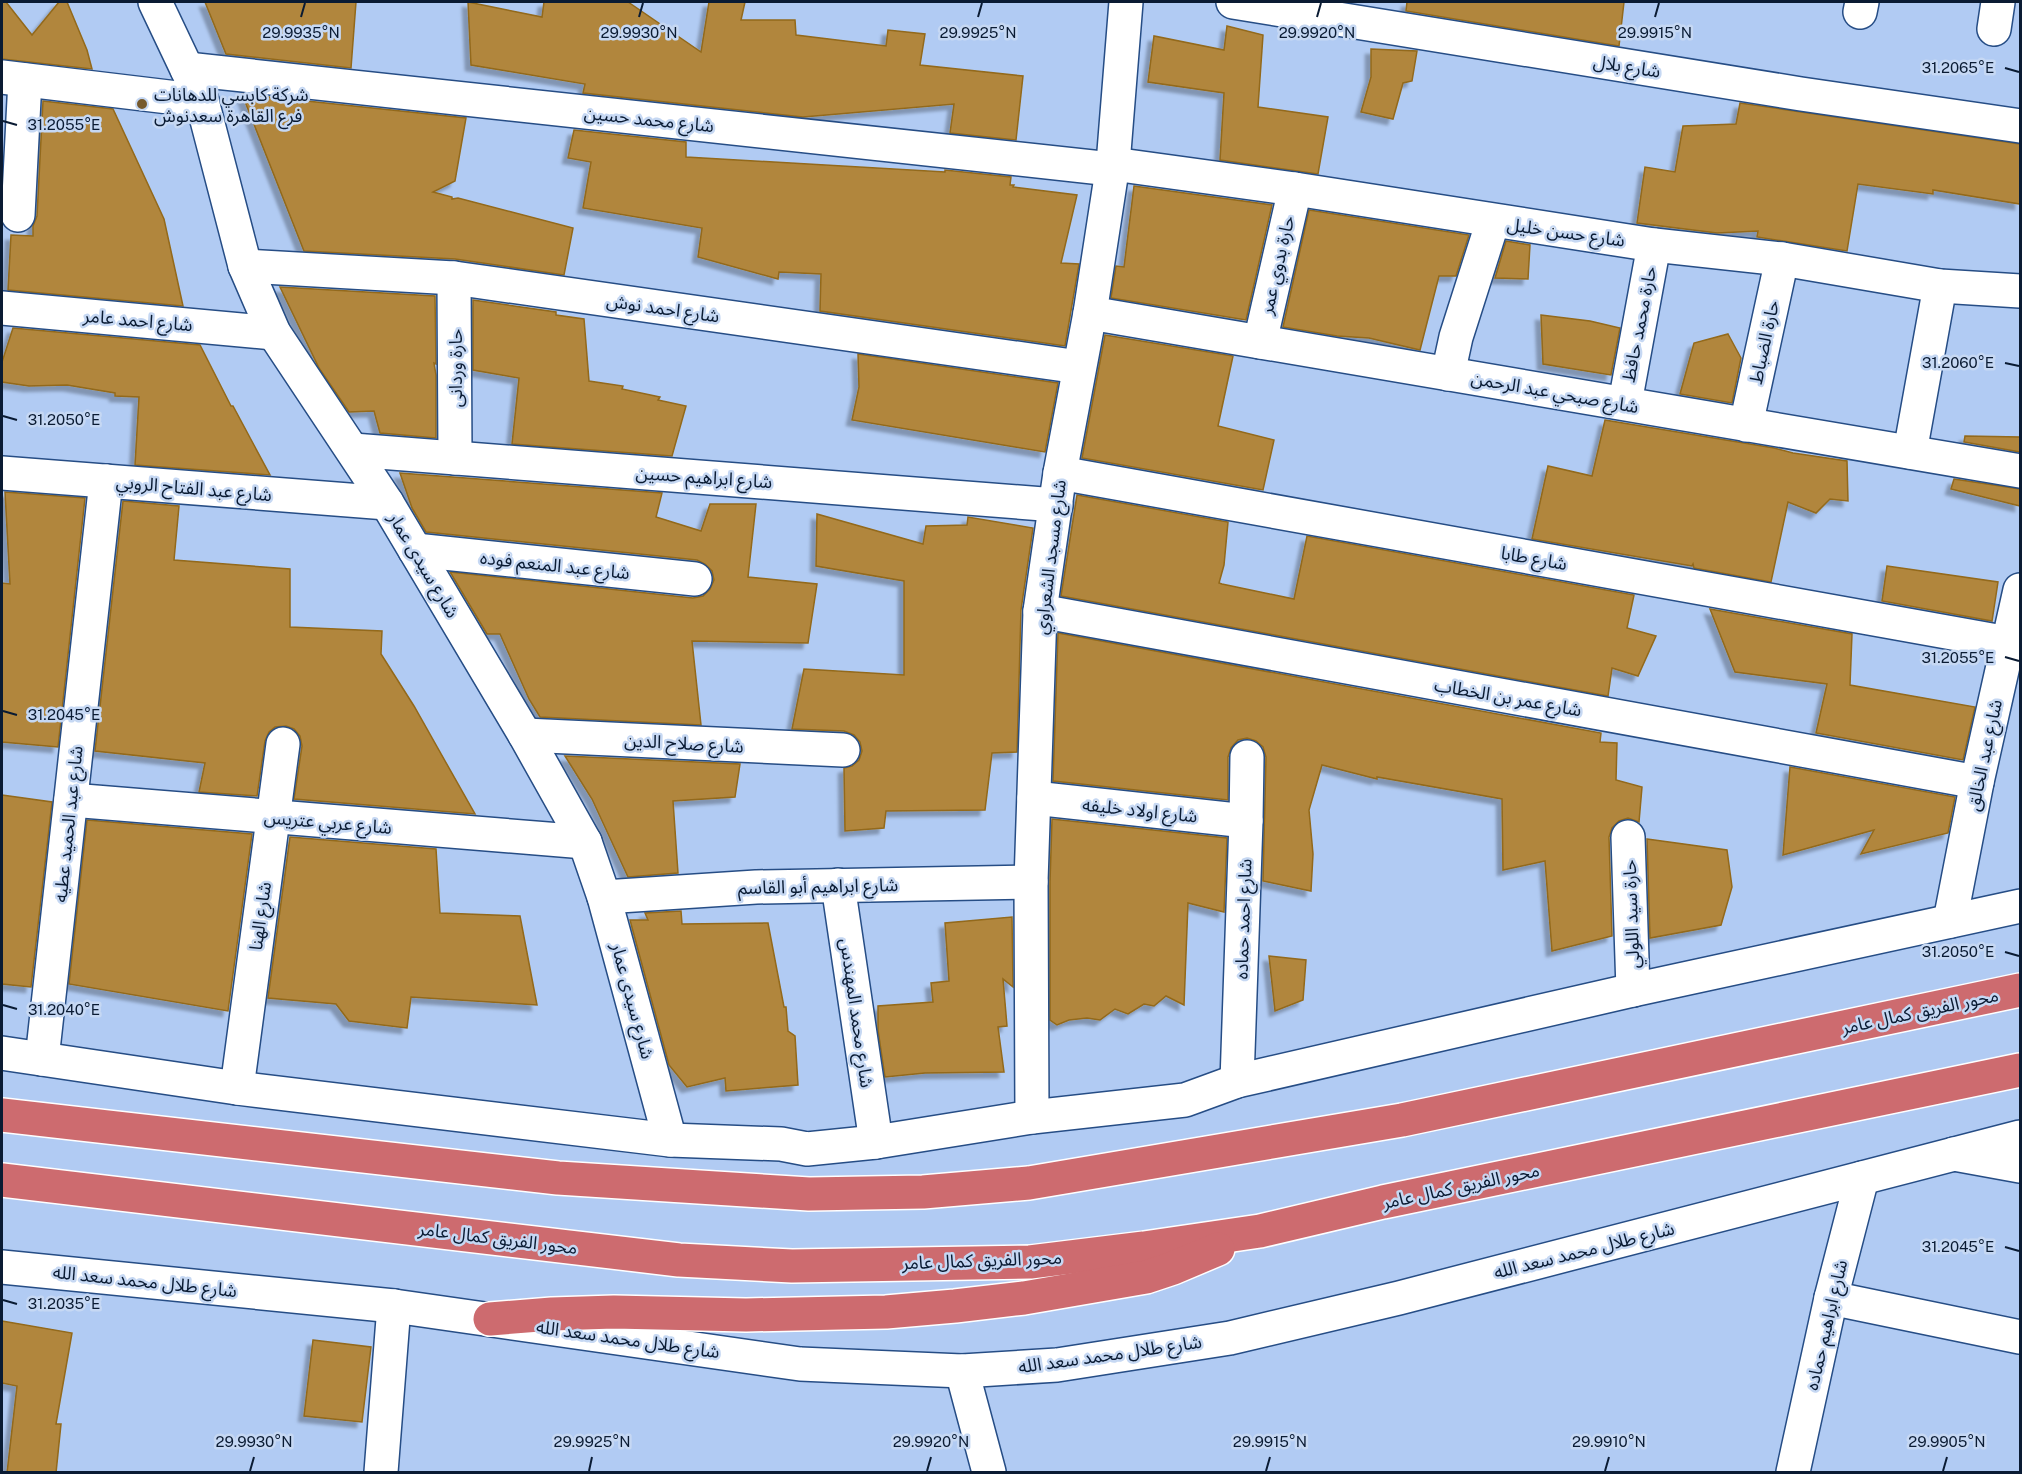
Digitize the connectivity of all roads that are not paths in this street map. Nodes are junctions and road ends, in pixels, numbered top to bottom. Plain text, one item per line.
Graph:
1 (155, 2) edge
2 (1126, 2) edge
3 (1233, 2) edge
4 (187, 69) junction
5 (13, 78) edge
6 (202, 101) junction
7 (2020, 126) edge
8 (1112, 167) junction
9 (1294, 189) junction
10 (18, 215) dead end
11 (1493, 221) junction
12 (1654, 244) junction
13 (1782, 259) junction
14 (245, 266) junction
15 (454, 278) junction
16 (1940, 286) junction
17 (2020, 291) edge
18 (1090, 313) junction
19 (3, 316) edge
20 (274, 333) junction
21 (1260, 342) junction
22 (1079, 368) junction
23 (1448, 374) junction
24 (1624, 403) junction
25 (1746, 425) junction
26 (353, 450) junction
27 (1910, 452) junction
28 (455, 458) junction
29 (2020, 471) edge
30 (2, 473) edge
31 (106, 481) junction
32 (1058, 489) junction
33 (387, 503) junction
34 (416, 550) junction
35 (695, 579) dead end
36 (2020, 590) edge
37 (1040, 611) junction
38 (2008, 643) junction
39 (525, 735) junction
40 (283, 744) dead end
41 (843, 750) dead end
42 (1246, 757) dead end
43 (1977, 782) junction
44 (1034, 798) junction
45 (71, 800) junction
46 (274, 818) junction
47 (1246, 821) junction
48 (1628, 837) dead end
49 (585, 842) junction
50 (1031, 882) junction
51 (838, 885) junction
52 (604, 897) junction
53 (2020, 906) edge
54 (1950, 921) junction
55 (1633, 990) junction
56 (2020, 990) edge
57 (2, 1053) edge
58 (42, 1059) junction
59 (2020, 1070) edge
60 (1237, 1081) junction
61 (237, 1088) junction
62 (2, 1114) edge
63 (1032, 1117) junction
64 (2020, 1137) edge
65 (670, 1140) junction
66 (876, 1142) junction
67 (1954, 1154) junction
68 (2020, 1166) edge
69 (1862, 1178) junction
70 (2, 1180) edge
71 (1260, 1231) junction
72 (2, 1267) edge
73 (1831, 1298) junction
74 (394, 1306) junction
75 (490, 1319) junction
76 (2020, 1337) edge
77 (962, 1371) junction
78 (381, 1473) edge
79 (989, 1473) edge
80 (1793, 1473) edge

1 - 4 street, شارع سيدى عمار
2 - 8 street, شارع مسجد الشعراوي
3 - 7 street, شارع بلال
4 - 6 street, شارع سيدى عمار
4 - 8 street, شارع محمد حسين
5 - 6 street
5 - 10 street
6 - 14 street, شارع سيدى عمار
8 - 9 street, شارع حسن خليل
8 - 18 street, شارع مسجد الشعراوي
9 - 11 street, شارع حسن خليل
9 - 21 street, حارة بدوي عمر
11 - 12 street, شارع حسن خليل
11 - 23 street
12 - 13 street, شارع حسن خليل
12 - 24 street, حارة محمد حافظ
13 - 16 street, شارع حسن خليل
13 - 25 street, حارة الضباط
14 - 15 street, شارع احمد نوش
14 - 20 street, شارع سيدى عمار
15 - 22 street, شارع احمد نوش
15 - 28 street, حارة وردانى
16 - 17 street, شارع حسن خليل
16 - 27 street
18 - 21 street, شارع صبحي عبد الرحمن
18 - 22 street, شارع مسجد الشعراوي
19 - 20 street, شارع احمد عامر
20 - 26 street, شارع سيدى عمار
21 - 23 street, شارع صبحي عبد الرحمن
22 - 32 street, شارع مسجد الشعراوي
23 - 24 street, شارع صبحي عبد الرحمن
24 - 25 street, شارع صبحي عبد الرحمن
25 - 27 street, شارع صبحي عبد الرحمن
26 - 28 street, شارع ابراهيم حسين
26 - 33 street, شارع سيدى عمار
27 - 29 street, شارع صبحي عبد الرحمن
28 - 32 street, شارع ابراهيم حسين
30 - 31 street, شارع عبد الفتاح الروبي
31 - 33 street, شارع عبد الفتاح الروبي
31 - 45 street, شارع عبد الحميد عطيه
32 - 37 street, شارع مسجد الشعراوي
32 - 38 street, شارع طابا
33 - 34 street, شارع سيدى عمار
34 - 35 street, شارع عبد المنعم فوده
34 - 39 street, شارع سيدى عمار
36 - 38 street, شارع عبد الخالق
37 - 43 street, شارع عمر بن الخطاب
37 - 44 street, شارع مسجد الشعراوي
38 - 43 street, شارع عبد الخالق
39 - 41 street, شارع صلاح الدين
39 - 49 street, شارع سيدى عمار
40 - 46 street, شارع الهنا
42 - 47 street, شارع احمد حماده
43 - 54 street, شارع عبد الخالق
44 - 47 street, شارع اولاد خليفه
44 - 50 street, شارع مسجد الشعراوي
45 - 46 street, شارع عربي عتريس
45 - 58 street, شارع عبد الحميد عطيه
46 - 49 street, شارع عربي عتريس
46 - 61 street, شارع الهنا
47 - 60 street, شارع احمد حماده
48 - 55 street, حارة سيد اللولي
49 - 52 street, شارع سيدى عمار
50 - 51 street, شارع ابراهيم أبو القاسم
50 - 63 street, شارع مسجد الشعراوي
51 - 52 street, شارع ابراهيم أبو القاسم
51 - 66 street, شارع محمد المهندس
52 - 65 street, شارع سيدى عمار
53 - 54 street
54 - 55 street
55 - 60 street
56 - 62 highway, محور الفريق كمال عامر
57 - 58 street
58 - 61 street
59 - 71 highway, محور الفريق كمال عامر
60 - 63 street
61 - 65 street
63 - 66 street
64 - 67 street, شارع طلال محمد سعد الله
65 - 66 street
67 - 68 street
67 - 69 street, شارع طلال محمد سعد الله
69 - 73 street, شارع ابراهيم حماده
69 - 77 street, شارع طلال محمد سعد الله
70 - 71 highway, محور الفريق كمال عامر
71 - 75 highway
72 - 74 street, شارع طلال محمد سعد الله
73 - 76 street
73 - 80 street, شارع ابراهيم حماده
74 - 75 street, شارع طلال محمد سعد الله
74 - 78 street
75 - 77 street, شارع طلال محمد سعد الله
77 - 79 street

